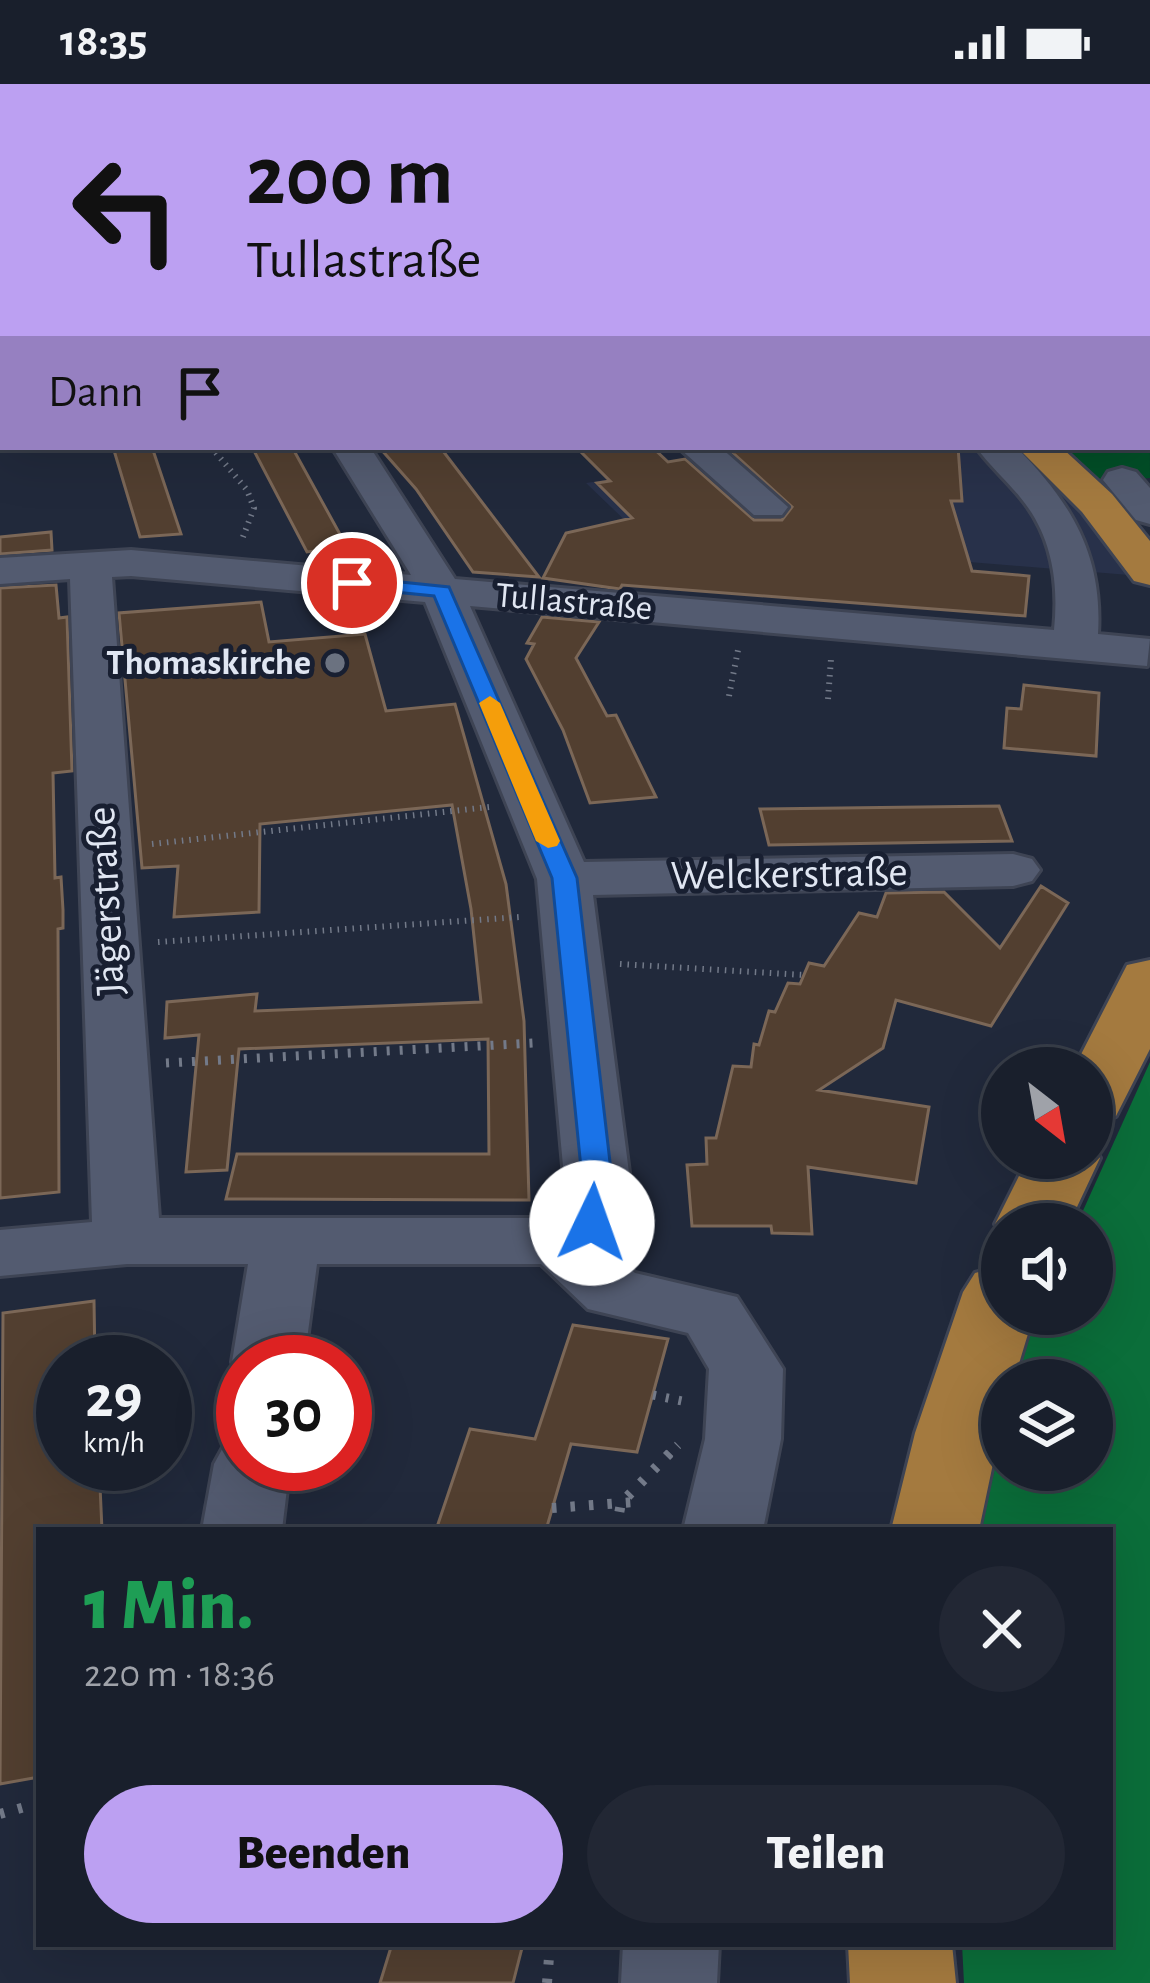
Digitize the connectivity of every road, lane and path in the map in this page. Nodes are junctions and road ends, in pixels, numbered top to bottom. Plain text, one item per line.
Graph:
1 (214, 450) edge
2 (353, 450) edge
3 (701, 450) edge
4 (998, 450) edge
5 (1040, 450) edge
6 (1122, 479) dead end
7 (768, 507) dead end
8 (1150, 512) edge
9 (90, 562) junction
10 (0, 571) edge
11 (216, 571) junction
12 (1150, 571) edge
13 (442, 591) junction
14 (1075, 646) junction
15 (1147, 652) edge
16 (532, 802) junction
17 (103, 849) junction
18 (1013, 870) dead end
19 (568, 917) junction
20 (109, 946) junction
21 (804, 975) dead end
22 (1150, 979) edge
23 (582, 1040) junction
24 (1113, 1057) edge
25 (116, 1066) junction
26 (127, 1241) junction
27 (558, 1241) junction
28 (285, 1244) junction
29 (0, 1253) edge
30 (272, 1335) edge
31 (988, 1335) edge
32 (653, 1395) dead end
33 (248, 1491) edge
34 (635, 1502) dead end
35 (621, 1503) junction
36 (552, 1508) dead end
37 (242, 1527) edge
38 (617, 1527) edge
39 (724, 1527) edge
40 (935, 1527) edge
41 (36, 1804) edge
42 (0, 1814) edge
43 (550, 1947) edge
44 (671, 1947) edge
45 (900, 1947) edge
46 (547, 1983) edge
47 (669, 1983) edge
48 (903, 1983) edge

1 - 11 path
2 - 13 street
3 - 7 street
4 - 14 street
5 - 12 highway
6 - 8 street
9 - 10 street, Tullastraße
9 - 11 street, Tullastraße
9 - 17 street, Jägerstraße
11 - 13 street, Tullastraße
13 - 14 street, Tullastraße
13 - 16 street
14 - 15 street, Tullastraße
16 - 17 path
16 - 19 street
17 - 20 street, Jägerstraße
18 - 19 street, Welckerstraße
19 - 20 path
19 - 21 path
19 - 23 street
20 - 25 street, Jägerstraße
22 - 24 highway
23 - 25 path
23 - 27 street
25 - 26 street, Jägerstraße
26 - 28 street
26 - 29 street
27 - 28 street
27 - 39 street
28 - 30 street
31 - 40 highway
32 - 35 path
33 - 37 street
34 - 35 path
35 - 36 path
35 - 38 path
41 - 42 path
43 - 46 path
44 - 47 street
45 - 48 highway

